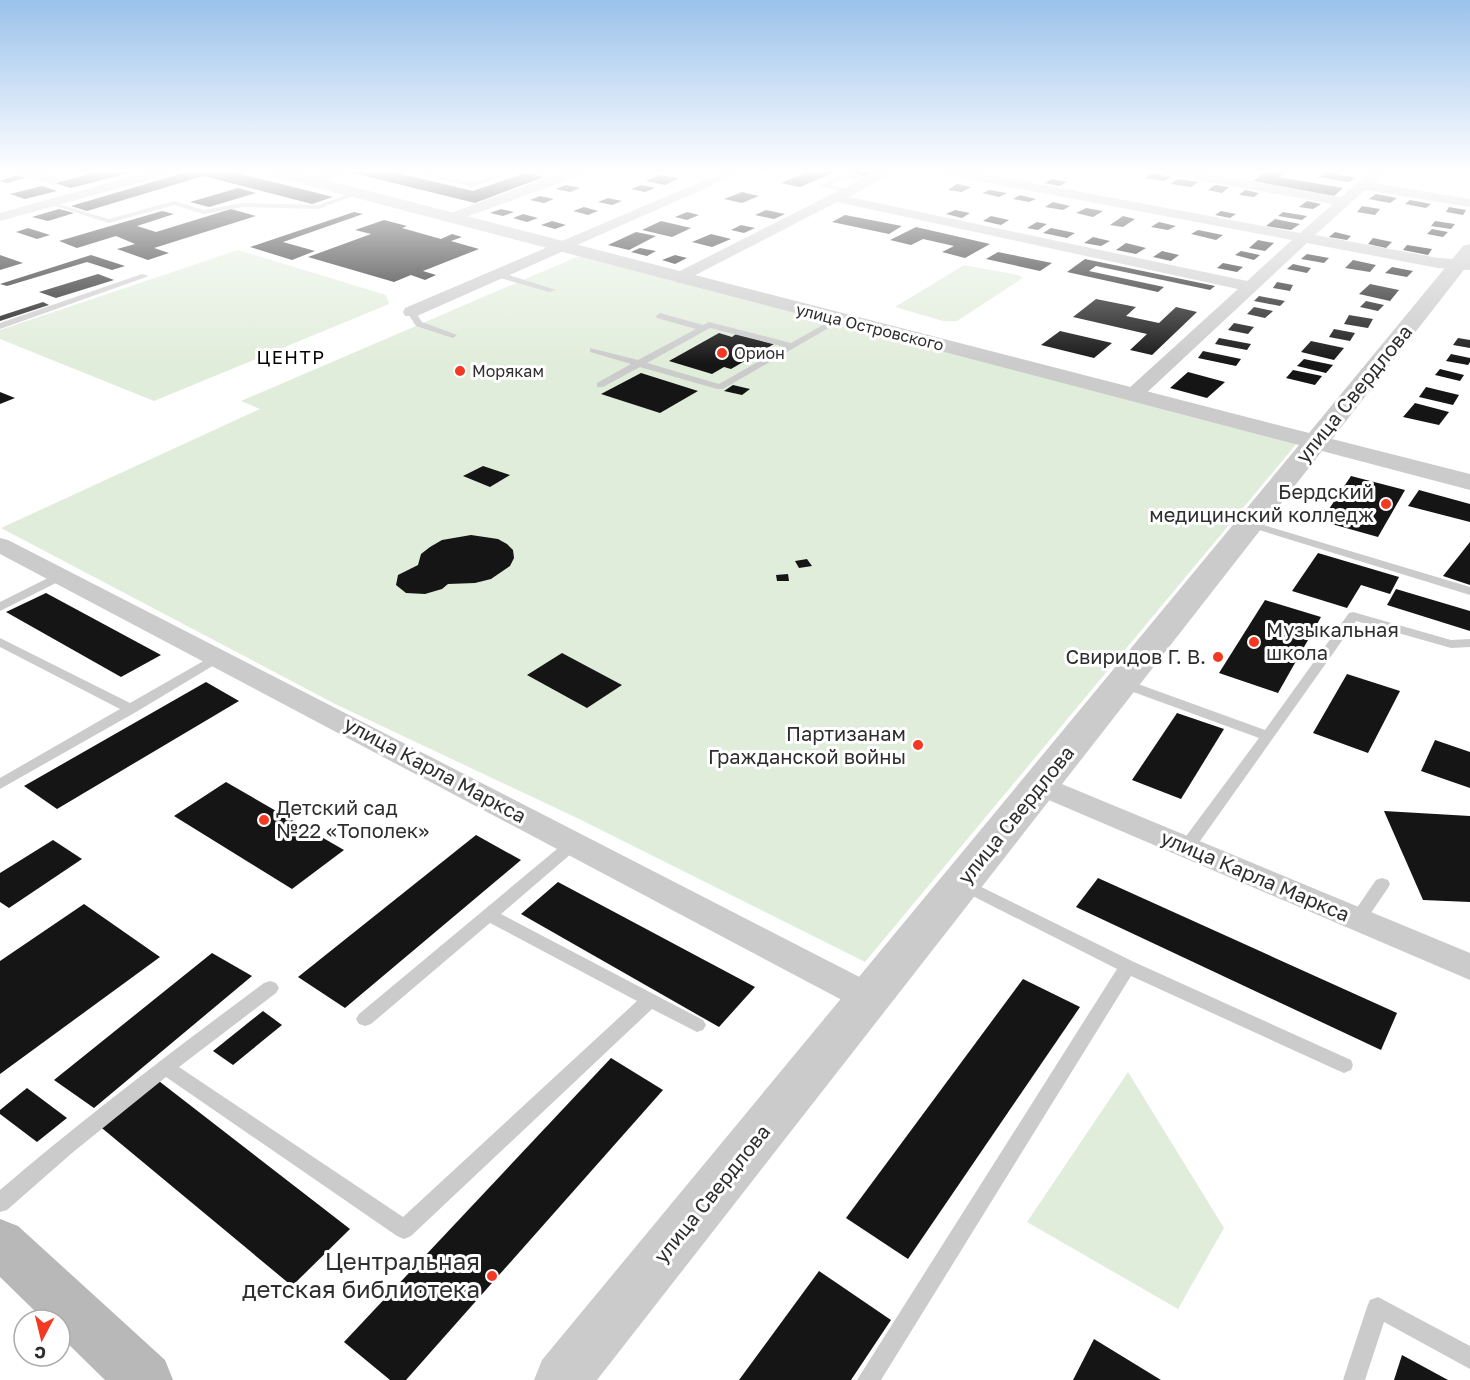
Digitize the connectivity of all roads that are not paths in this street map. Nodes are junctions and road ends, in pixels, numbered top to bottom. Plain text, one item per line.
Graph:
1 (517, 235) edge
2 (583, 235) edge
3 (762, 235) edge
4 (1024, 235) edge
5 (1289, 235) edge
6 (1306, 235) edge
7 (1303, 238) junction
8 (558, 246) junction
9 (1466, 260) edge
10 (496, 274) junction
11 (145, 276) dead end
12 (678, 278) junction
13 (1250, 287) junction
14 (552, 290) dead end
15 (411, 312) joint
16 (660, 316) dead end
17 (840, 319) junction
18 (0, 326) edge
19 (704, 328) junction
20 (453, 335) dead end
21 (792, 346) junction
22 (593, 350) dead end
23 (640, 363) junction
24 (600, 385) dead end
25 (1134, 394) junction
26 (1316, 441) junction
27 (1470, 482) edge
28 (1250, 524) junction
29 (0, 545) edge
30 (60, 576) junction
31 (1470, 591) edge
32 (0, 607) edge
33 (0, 642) edge
34 (1470, 643) edge
35 (219, 658) junction
36 (1122, 683) junction
37 (131, 709) junction
38 (1268, 736) junction
39 (0, 784) edge
40 (1040, 785) junction
41 (574, 843) junction
42 (1187, 847) junction
43 (961, 883) junction
44 (1382, 884) dead end
45 (489, 915) junction
46 (1358, 919) junction
47 (1128, 967) junction
48 (1470, 967) edge
49 (270, 988) dead end
50 (869, 998) junction
51 (650, 1000) junction
52 (365, 1019) dead end
53 (697, 1025) dead end
54 (1344, 1065) dead end
55 (165, 1067) junction
56 (0, 1203) edge
57 (0, 1243) edge
58 (1470, 1358) edge
59 (145, 1380) edge
60 (562, 1380) edge
61 (868, 1380) edge
62 (1354, 1380) edge

1 - 8 street, улица Островского
2 - 8 street
3 - 12 street
4 - 13 street
5 - 7 street
6 - 7 street
7 - 9 street
7 - 13 street
8 - 10 street
8 - 12 street, улица Островского
9 - 26 street, улица Свердлова
10 - 14 lane
10 - 15 street
11 - 18 lane
12 - 17 street, улица Островского
13 - 25 street
15 - 20 lane
16 - 19 lane
17 - 21 lane
17 - 25 street, улица Островского
19 - 21 lane
19 - 23 lane
21 - 23 lane
22 - 23 lane
23 - 24 lane
25 - 26 street, улица Островского
26 - 27 street, улица Островского
26 - 28 street, улица Свердлова
28 - 31 lane
28 - 36 street, улица Свердлова
29 - 30 street, улица Карла Маркса
30 - 32 lane
30 - 35 street, улица Карла Маркса
33 - 37 lane
34 - 38 lane
35 - 37 lane
35 - 41 street, улица Карла Маркса
36 - 38 lane
36 - 40 street, улица Свердлова
37 - 39 lane
38 - 42 lane
40 - 42 street, улица Карла Маркса
40 - 43 street, улица Свердлова
41 - 45 lane
41 - 50 street, улица Карла Маркса
42 - 46 street, улица Карла Маркса
43 - 47 lane
43 - 50 street, улица Свердлова
44 - 46 lane
45 - 51 lane
45 - 52 lane
46 - 48 street, улица Карла Маркса
47 - 54 lane
47 - 61 lane
49 - 55 lane
50 - 60 street, улица Свердлова
51 - 53 lane
51 - 55 lane
55 - 56 lane
57 - 59 main road
58 - 62 lane

